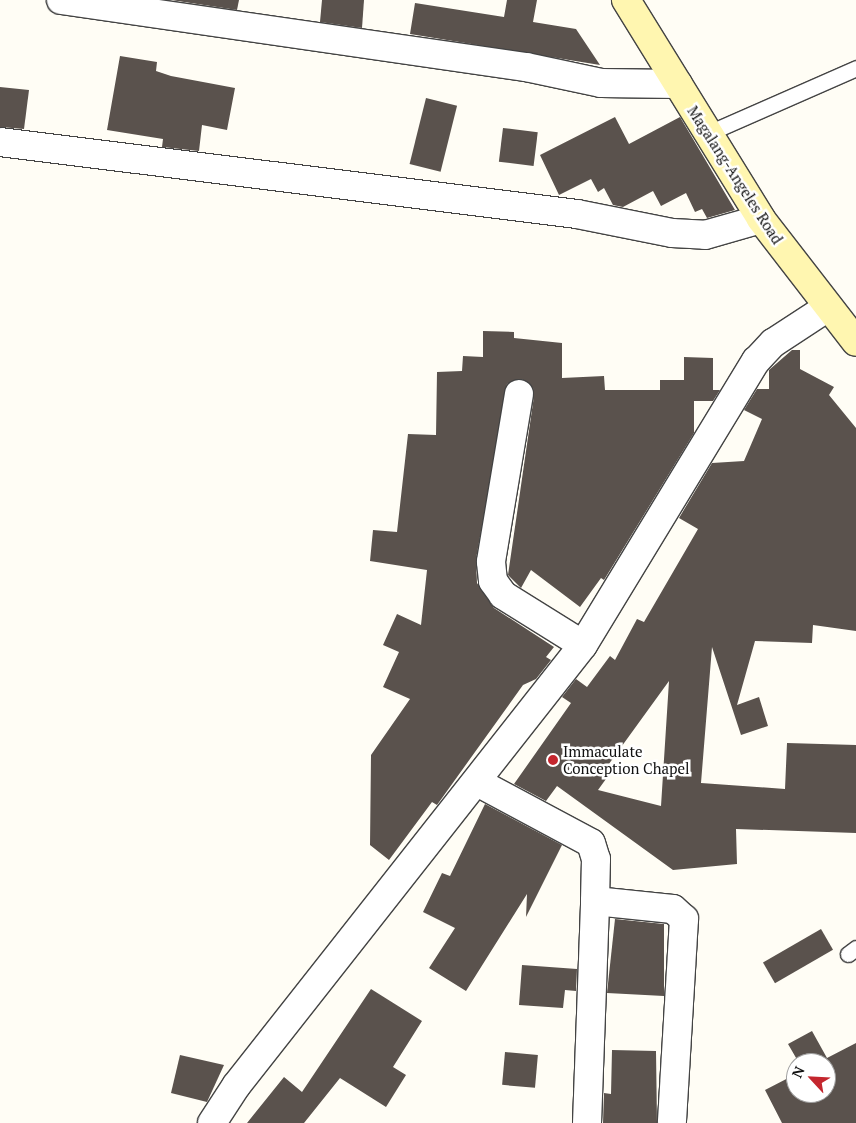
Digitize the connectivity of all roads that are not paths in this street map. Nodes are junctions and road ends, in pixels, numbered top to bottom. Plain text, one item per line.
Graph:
1 (61, 0) edge
2 (627, 0) edge
3 (856, 68) edge
4 (678, 84) junction
5 (706, 134) junction
6 (0, 142) edge
7 (761, 219) junction
8 (828, 307) junction
9 (856, 342) edge
10 (518, 394) dead end
11 (583, 645) junction
12 (477, 782) junction
13 (595, 901) junction
14 (212, 1123) edge
15 (587, 1123) edge
16 (672, 1123) edge

1 - 4 street
2 - 4 main road, Magalang-Angeles Road
3 - 5 lane
4 - 5 main road, Magalang-Angeles Road
5 - 7 main road, Magalang-Angeles Road
6 - 7 street
7 - 8 main road, Magalang-Angeles Road
8 - 9 main road, Magalang-Angeles Road
8 - 11 street
10 - 11 street
11 - 12 street
12 - 13 street
12 - 14 street
13 - 15 street
13 - 16 street

